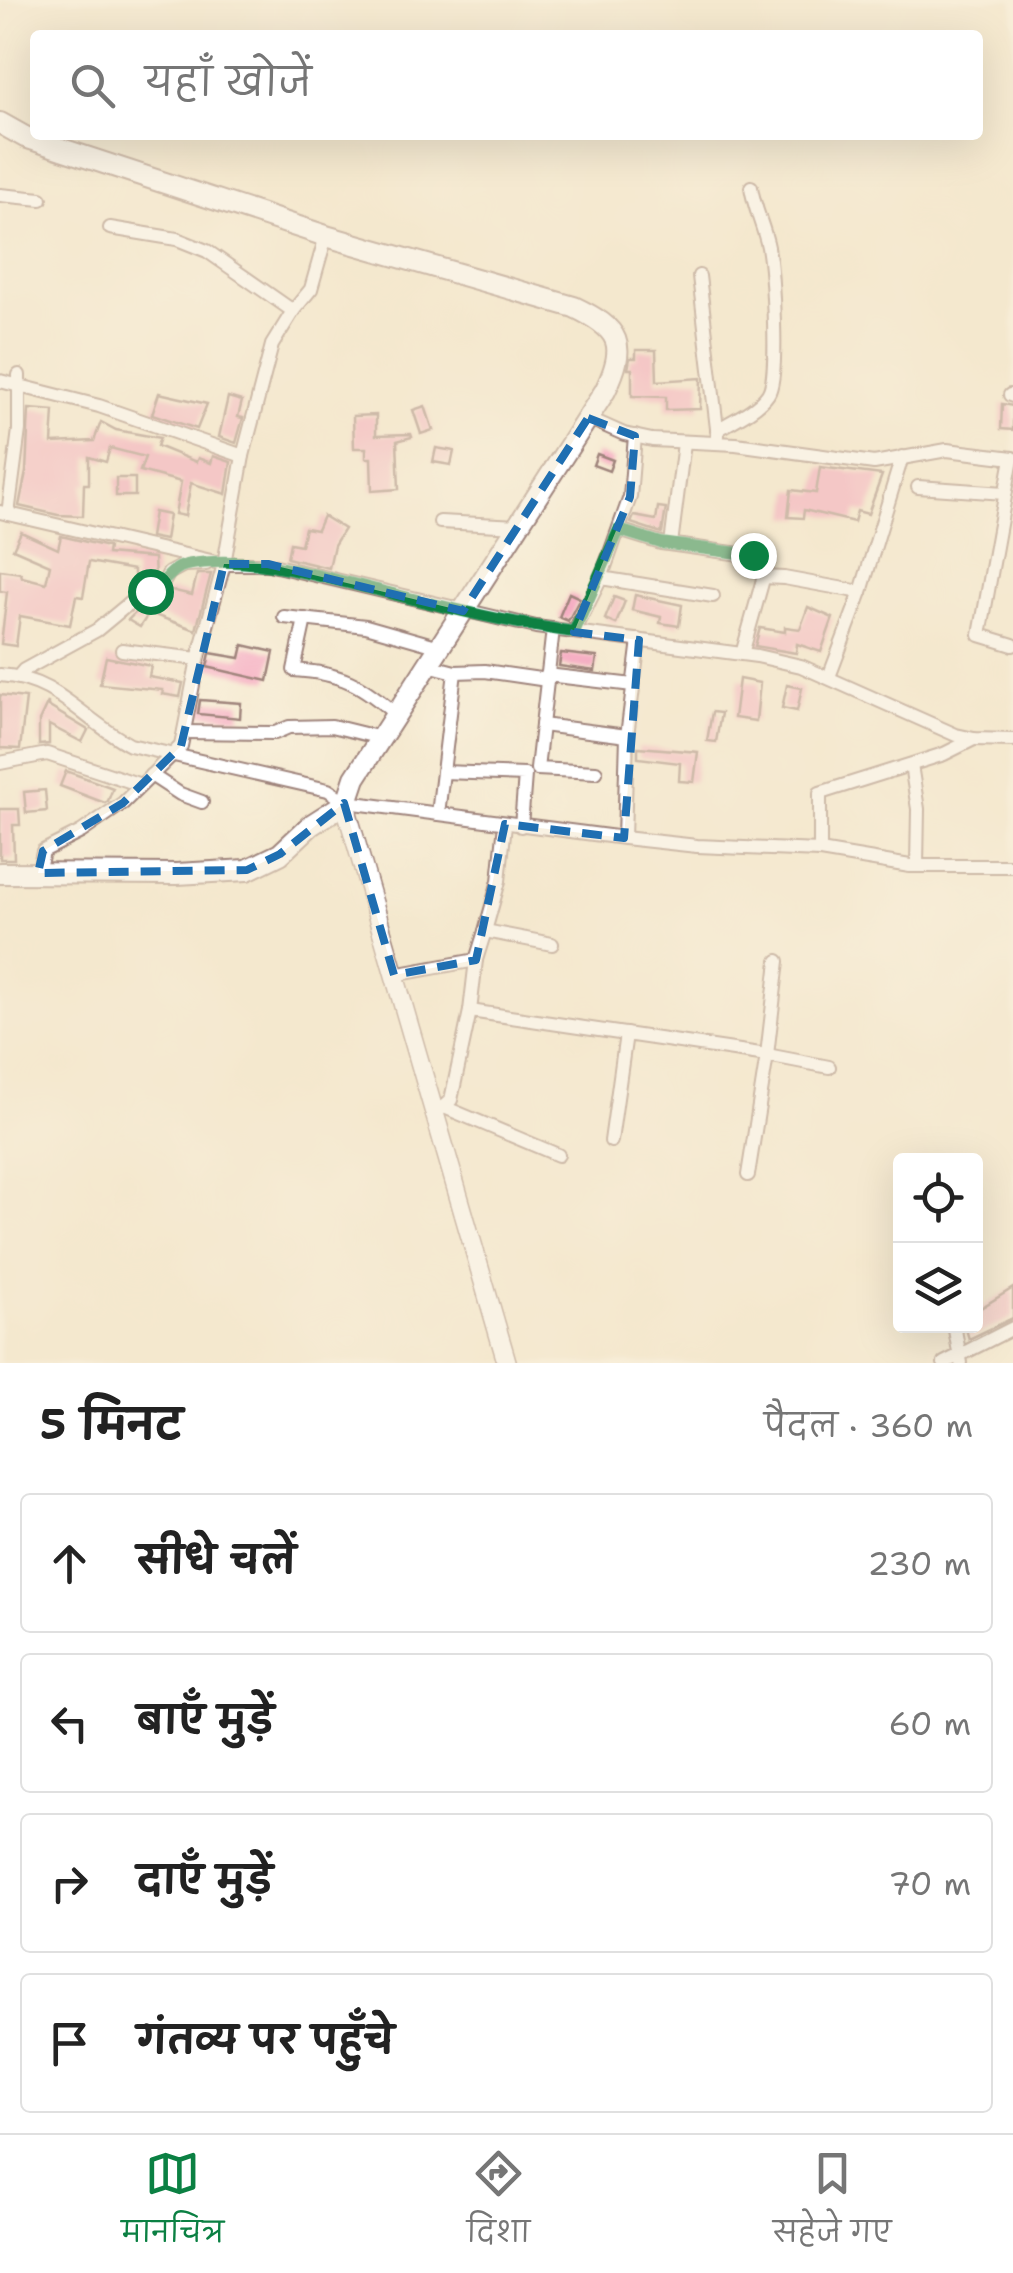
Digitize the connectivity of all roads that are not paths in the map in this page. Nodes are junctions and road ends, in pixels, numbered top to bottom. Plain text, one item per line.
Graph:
1 (0, 123) edge
2 (30, 138) edge
3 (34, 140) edge
4 (751, 187) dead end
5 (0, 194) edge
6 (41, 199) dead end
7 (110, 228) dead end
8 (326, 236) junction
9 (699, 276) dead end
10 (293, 312) junction
11 (0, 380) edge
12 (19, 380) junction
13 (588, 418) junction
14 (636, 436) junction
15 (718, 437) junction
16 (684, 443) junction
17 (244, 456) junction
18 (902, 457) junction
19 (1012, 458) edge
20 (918, 487) dead end
21 (1006, 493) junction
22 (4, 513) edge
23 (440, 522) dead end
24 (518, 526) junction
25 (619, 530) junction
26 (671, 544) junction
27 (224, 564) junction
28 (601, 578) junction
29 (763, 578) junction
30 (861, 592) junction
31 (713, 596) dead end
32 (463, 611) junction
33 (284, 617) dead end
34 (305, 619) junction
35 (552, 629) junction
36 (574, 632) junction
37 (640, 640) junction
38 (1013, 645) edge
39 (122, 650) dead end
40 (742, 654) junction
41 (434, 656) junction
42 (198, 659) junction
43 (456, 672) junction
44 (0, 675) edge
45 (18, 677) junction
46 (829, 677) junction
47 (547, 678) junction
48 (634, 686) junction
49 (396, 714) junction
50 (542, 725) junction
51 (184, 732) junction
52 (627, 736) junction
53 (381, 738) junction
54 (974, 740) junction
55 (1013, 740) edge
56 (170, 756) junction
57 (0, 763) edge
58 (910, 765) junction
59 (443, 772) junction
60 (596, 772) dead end
61 (146, 780) junction
62 (202, 802) dead end
63 (346, 802) junction
64 (438, 814) junction
65 (505, 824) junction
66 (521, 826) junction
67 (624, 838) junction
68 (820, 852) junction
69 (917, 866) junction
70 (1013, 866) edge
71 (0, 873) edge
72 (38, 873) junction
73 (484, 931) junction
74 (552, 944) dead end
75 (476, 960) junction
76 (778, 961) dead end
77 (394, 975) junction
78 (470, 1012) junction
79 (626, 1034) junction
80 (767, 1054) junction
81 (829, 1067) dead end
82 (439, 1110) junction
83 (612, 1141) dead end
84 (558, 1155) dead end
85 (748, 1174) dead end
86 (1013, 1328) edge
87 (956, 1333) edge
88 (960, 1358) edge
89 (507, 1363) edge
90 (944, 1363) edge

1 - 2 main road
3 - 8 main road
4 - 15 street
5 - 6 street
7 - 10 street
8 - 10 street
8 - 13 main road
9 - 15 street
10 - 17 street
11 - 12 street
12 - 17 street
12 - 22 street
13 - 14 street
13 - 24 main road
14 - 16 street
14 - 25 street
15 - 16 street
15 - 18 street
16 - 26 street
17 - 27 street
18 - 19 street
18 - 30 street
19 - 21 street
20 - 21 street
21 - 38 street
22 - 27 street
23 - 24 street
24 - 32 main road
25 - 26 street
25 - 28 street
26 - 29 street
27 - 32 street
27 - 42 street
27 - 45 street
28 - 31 street
28 - 36 street
29 - 30 street
29 - 40 street
30 - 46 street
32 - 35 street
32 - 41 main road
33 - 34 street
34 - 41 street
34 - 49 street
35 - 36 street
35 - 47 street
36 - 37 street
37 - 40 street
37 - 48 street
39 - 42 street
40 - 46 street
41 - 43 street
41 - 49 main road
42 - 51 street
43 - 47 street
43 - 59 street
44 - 45 street
45 - 56 street
46 - 54 street
47 - 48 street
47 - 50 street
48 - 52 street
49 - 53 main road
50 - 52 street
50 - 60 street
51 - 53 street
51 - 56 street
52 - 67 street
53 - 63 main road
54 - 55 street
54 - 58 street
56 - 61 street
56 - 63 street
57 - 61 street
58 - 68 street
58 - 69 street
59 - 64 street
59 - 66 street
61 - 62 street
61 - 72 street
63 - 64 street
63 - 72 main road
63 - 77 main road
64 - 65 street
65 - 66 street
65 - 73 street
66 - 67 street
67 - 68 street
68 - 69 street
69 - 70 street
71 - 72 main road
73 - 74 street
73 - 75 street
75 - 77 street
75 - 78 street
76 - 80 street
77 - 82 main road
78 - 79 street
78 - 82 street
79 - 80 street
79 - 83 street
80 - 81 street
80 - 85 street
82 - 84 street
82 - 89 main road
86 - 88 street
87 - 88 street
88 - 90 street

